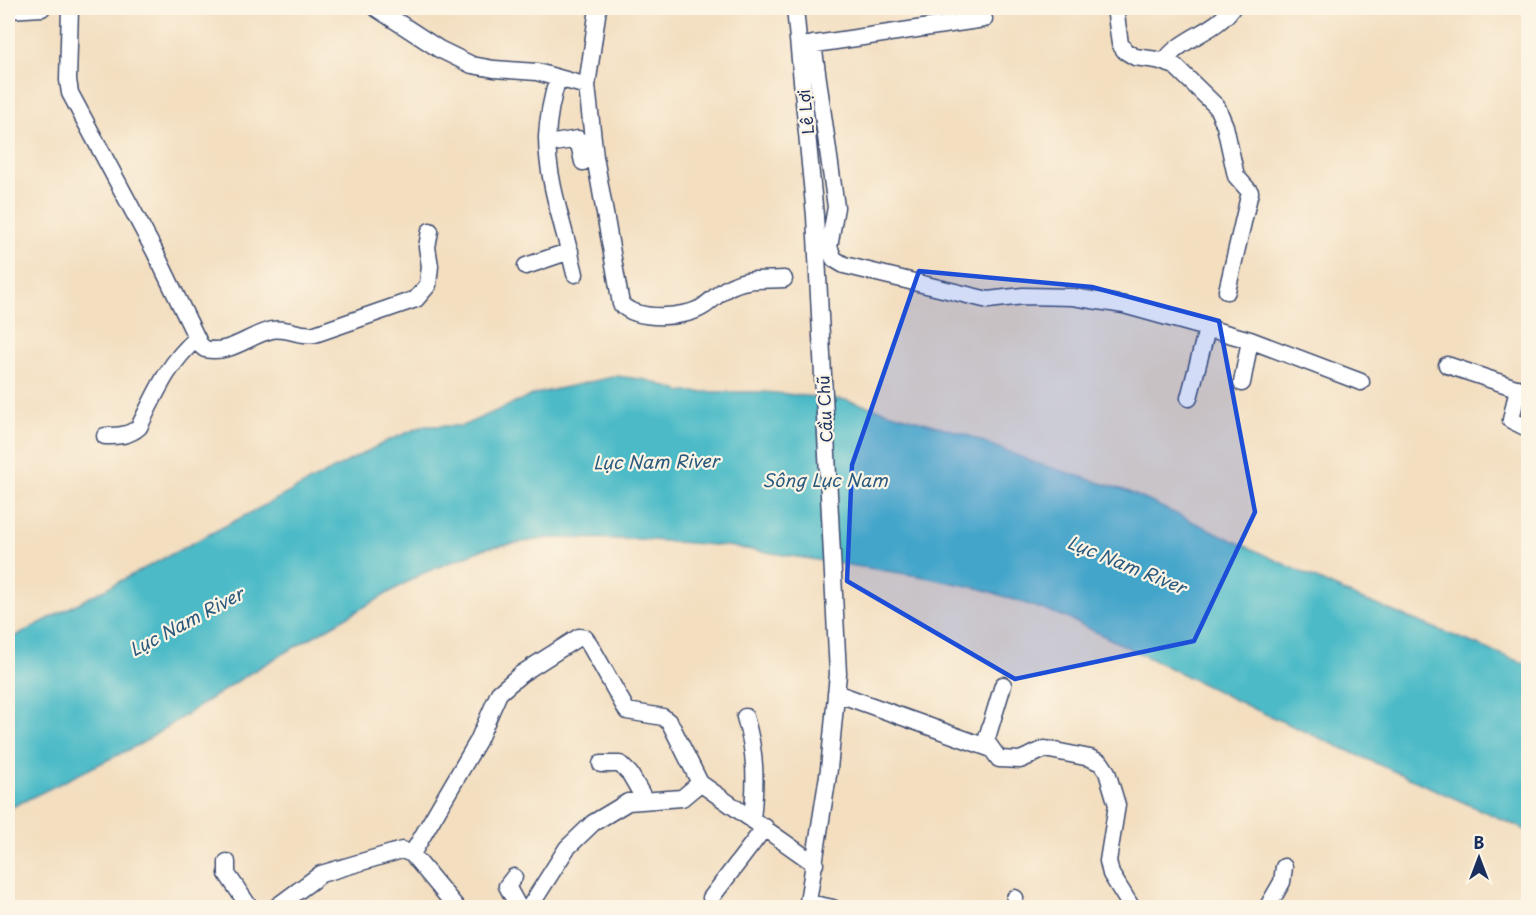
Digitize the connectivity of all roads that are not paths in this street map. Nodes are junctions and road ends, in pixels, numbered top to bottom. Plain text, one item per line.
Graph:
1 (42, 8) edge
2 (70, 8) edge
3 (376, 8) edge
4 (598, 8) edge
5 (795, 8) edge
6 (1114, 8) edge
7 (1232, 8) edge
8 (8, 10) edge
9 (984, 19) dead end
10 (806, 45) junction
11 (1164, 62) junction
12 (558, 78) junction
13 (587, 86) junction
14 (548, 144) junction
15 (583, 162) dead end
16 (815, 216) joint
17 (430, 231) dead end
18 (570, 251) junction
19 (526, 266) dead end
20 (575, 274) dead end
21 (784, 279) dead end
22 (1227, 291) dead end
23 (1207, 329) junction
24 (197, 338) junction
25 (1250, 340) junction
26 (1447, 365) dead end
27 (1361, 382) dead end
28 (1242, 384) dead end
29 (1523, 390) edge
30 (1189, 398) dead end
31 (1527, 428) edge
32 (105, 436) dead end
33 (1003, 685) dead end
34 (836, 693) junction
35 (745, 717) dead end
36 (989, 748) junction
37 (601, 764) dead end
38 (700, 783) junction
39 (645, 800) junction
40 (758, 823) junction
41 (412, 854) junction
42 (227, 862) dead end
43 (814, 864) junction
44 (1284, 867) dead end
45 (514, 877) dead end
46 (711, 898) dead end
47 (808, 905) edge
48 (250, 908) edge
49 (275, 908) edge
50 (457, 908) edge
51 (519, 908) edge
52 (529, 908) edge
53 (833, 908) edge
54 (1132, 908) edge
55 (1267, 908) edge

1 - 8 street
2 - 24 street
3 - 12 street
4 - 13 street
5 - 10 street, Lê Lợi
6 - 11 street
7 - 11 street
9 - 10 street
10 - 16 street, Lê Lợi
10 - 23 street
11 - 22 street
12 - 13 street
12 - 14 street
13 - 21 street
14 - 15 street
14 - 18 street
16 - 34 street, Cầu Chũ
17 - 24 street
18 - 19 street
18 - 20 street
23 - 25 street
23 - 30 street
24 - 32 street
25 - 27 street
25 - 28 street
26 - 29 street
29 - 31 street
33 - 36 street
34 - 36 street
34 - 43 street, Cầu Chũ
35 - 40 street
36 - 54 street
37 - 39 street
38 - 39 street
38 - 40 street
38 - 41 street
39 - 52 street
40 - 43 street
40 - 46 street
41 - 49 street
41 - 50 street
42 - 48 street
43 - 47 street, Cầu Chũ
44 - 55 street
45 - 51 street
47 - 53 street

